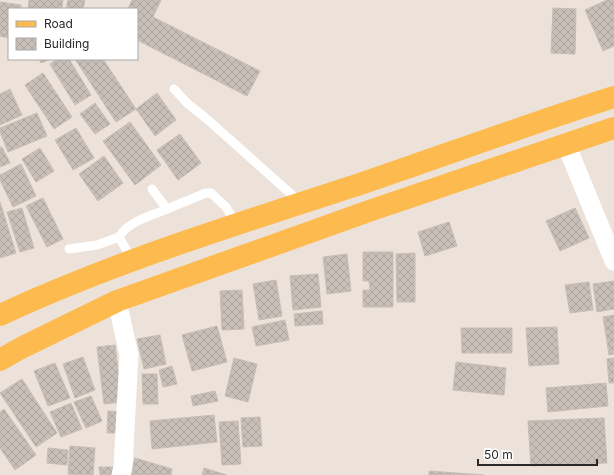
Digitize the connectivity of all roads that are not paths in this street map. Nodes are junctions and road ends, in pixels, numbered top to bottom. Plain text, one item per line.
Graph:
1 (174, 89) dead end
2 (614, 97) edge
3 (614, 128) edge
4 (566, 144) junction
5 (358, 184) junction
6 (152, 189) dead end
7 (300, 202) junction
8 (167, 209) junction
9 (369, 211) junction
10 (236, 224) junction
11 (119, 237) junction
12 (69, 249) dead end
13 (132, 260) junction
14 (614, 261) edge
15 (117, 301) junction
16 (0, 315) edge
17 (0, 360) edge
18 (121, 475) edge

1 - 7 lane
2 - 5 main road
3 - 4 main road
4 - 9 main road
4 - 14 street
5 - 7 main road
5 - 9 main road
6 - 8 lane
7 - 10 main road
8 - 10 lane
8 - 11 lane
9 - 15 main road
10 - 13 main road
11 - 12 lane
11 - 13 lane
13 - 16 main road
15 - 17 main road
15 - 18 street

